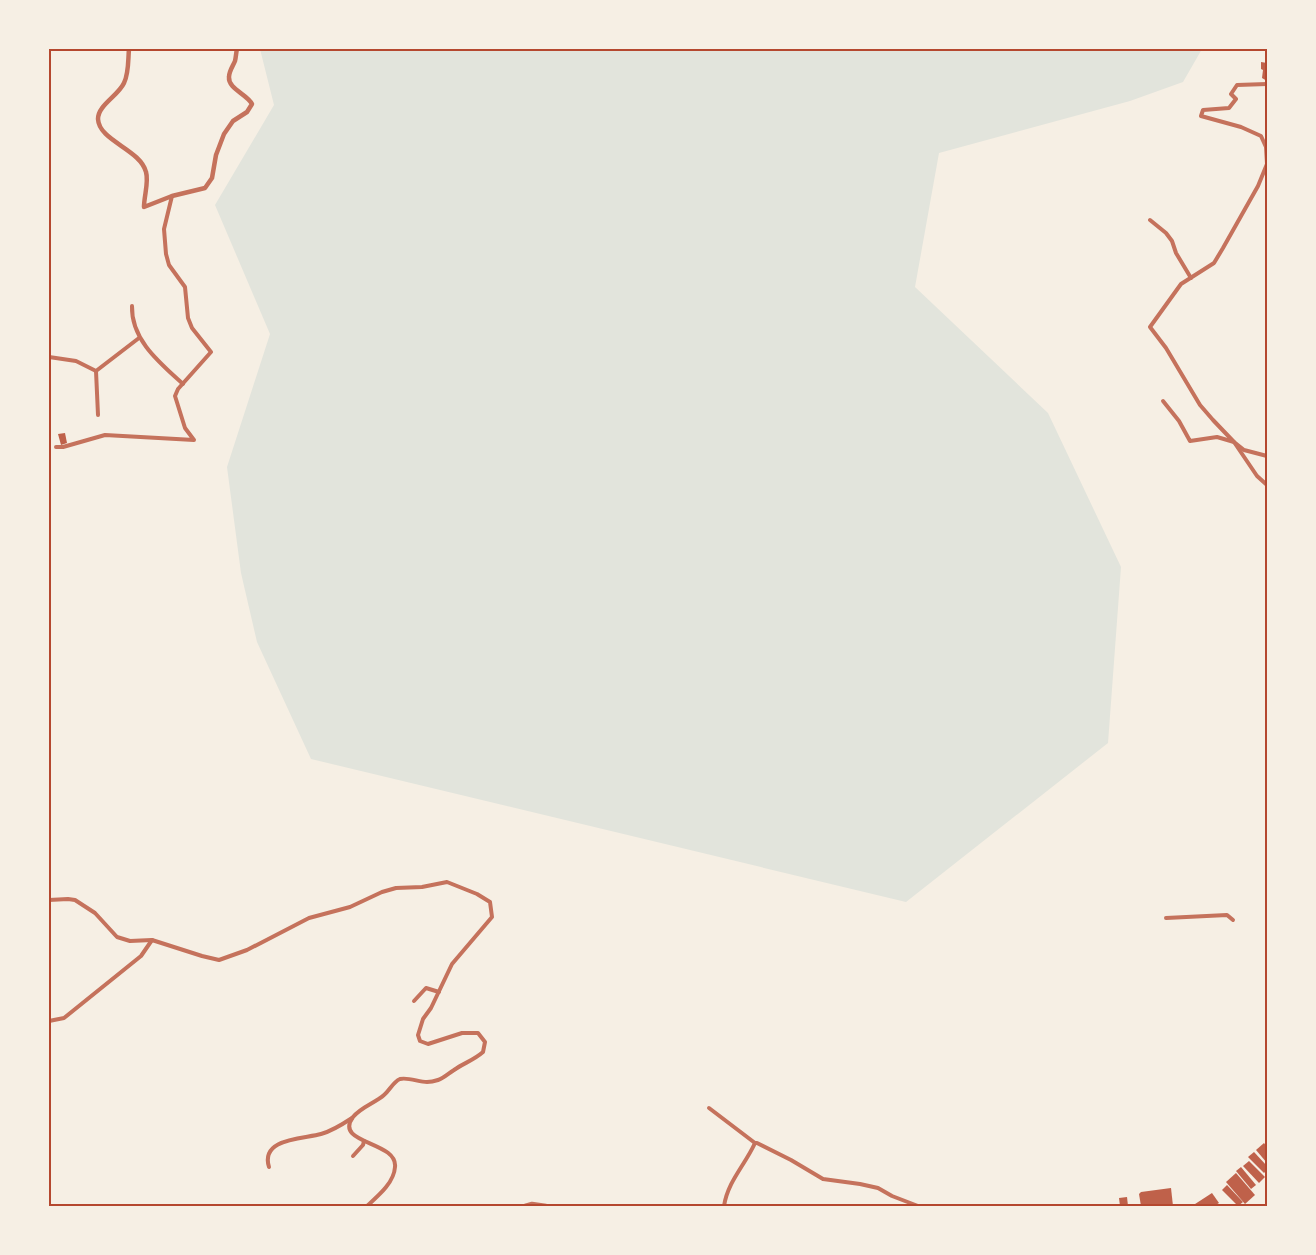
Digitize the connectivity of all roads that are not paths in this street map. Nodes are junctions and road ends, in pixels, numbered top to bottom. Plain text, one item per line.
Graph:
1 (129, 49) edge
2 (237, 49) edge
3 (1267, 84) edge
4 (172, 196) junction
5 (1150, 220) dead end
6 (1191, 278) junction
7 (132, 306) dead end
8 (139, 338) junction
9 (49, 357) edge
10 (96, 371) junction
11 (183, 384) junction
12 (1163, 401) dead end
13 (98, 415) dead end
14 (1234, 442) junction
15 (56, 447) dead end
16 (1267, 456) edge
17 (1267, 485) edge
18 (49, 900) edge
19 (1166, 918) dead end
20 (1233, 920) dead end
21 (152, 940) junction
22 (439, 992) junction
23 (414, 1001) dead end
24 (49, 1021) edge
25 (709, 1108) dead end
26 (352, 1118) junction
27 (364, 1141) junction
28 (755, 1143) junction
29 (353, 1156) dead end
30 (269, 1167) dead end
31 (367, 1206) edge
32 (525, 1206) edge
33 (546, 1206) edge
34 (724, 1206) edge
35 (918, 1206) edge

1 - 4 street
2 - 4 street
3 - 6 street
4 - 11 street
5 - 6 street
6 - 14 street
7 - 8 street
8 - 10 street
8 - 11 street
9 - 10 street
10 - 13 street
11 - 15 street
12 - 14 street
14 - 16 street
14 - 17 street
18 - 21 street
19 - 20 street
21 - 22 street
21 - 24 street
22 - 23 street
22 - 26 street
25 - 28 street
26 - 27 street
26 - 30 street
27 - 29 street
27 - 31 street
28 - 34 street
28 - 35 street
32 - 33 street

